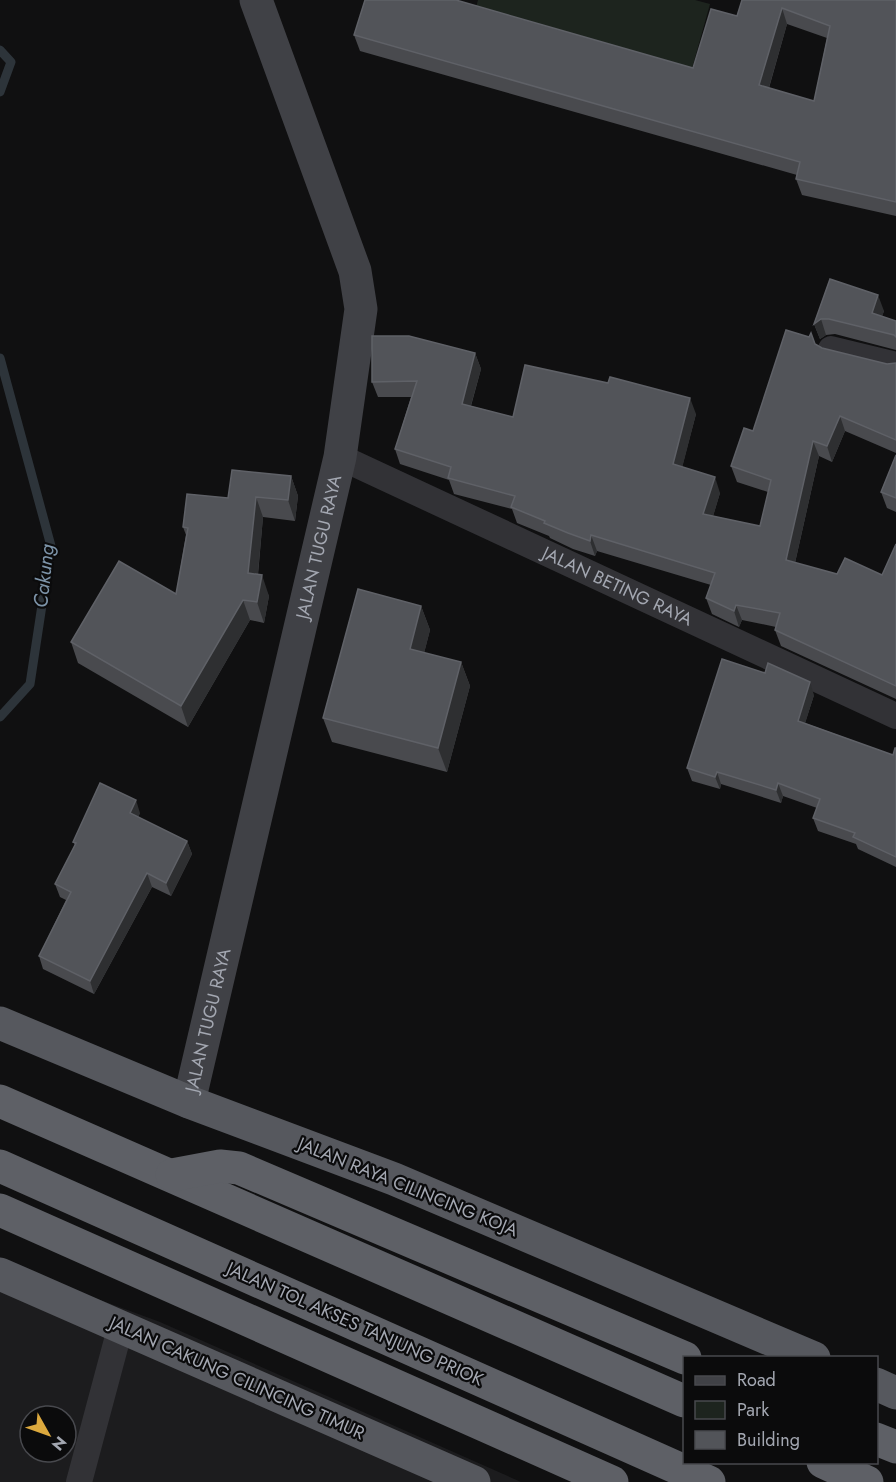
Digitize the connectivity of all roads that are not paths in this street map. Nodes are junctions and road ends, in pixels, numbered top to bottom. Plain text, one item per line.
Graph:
1 (256, 0) edge
2 (831, 349) edge
3 (896, 365) edge
4 (340, 457) junction
5 (896, 716) edge
6 (0, 1023) edge
7 (0, 1101) edge
8 (189, 1102) junction
9 (0, 1166) edge
10 (172, 1175) junction
11 (0, 1210) edge
12 (0, 1274) edge
13 (121, 1325) junction
14 (809, 1356) edge
15 (683, 1357) edge
16 (878, 1385) edge
17 (896, 1393) edge
18 (683, 1401) edge
19 (878, 1440) edge
20 (896, 1447) edge
21 (827, 1464) edge
22 (79, 1482) edge
23 (474, 1482) edge
24 (612, 1482) edge
25 (709, 1482) edge
26 (867, 1482) edge

1 - 4 main road, JALAN TUGU RAYA
2 - 3 street
4 - 5 street, JALAN BETING RAYA
4 - 8 main road, JALAN TUGU RAYA
6 - 8 highway, JALAN RAYA CILINCING KOJA
7 - 10 highway
8 - 14 highway, JALAN RAYA CILINCING KOJA
9 - 25 highway, JALAN TOL AKSES TANJUNG PRIOK
10 - 15 highway
10 - 18 highway
11 - 24 highway
12 - 13 highway, JALAN CAKUNG CILINCING TIMUR
13 - 22 street
13 - 23 highway, JALAN CAKUNG CILINCING TIMUR
16 - 17 highway
19 - 20 highway
21 - 26 highway

